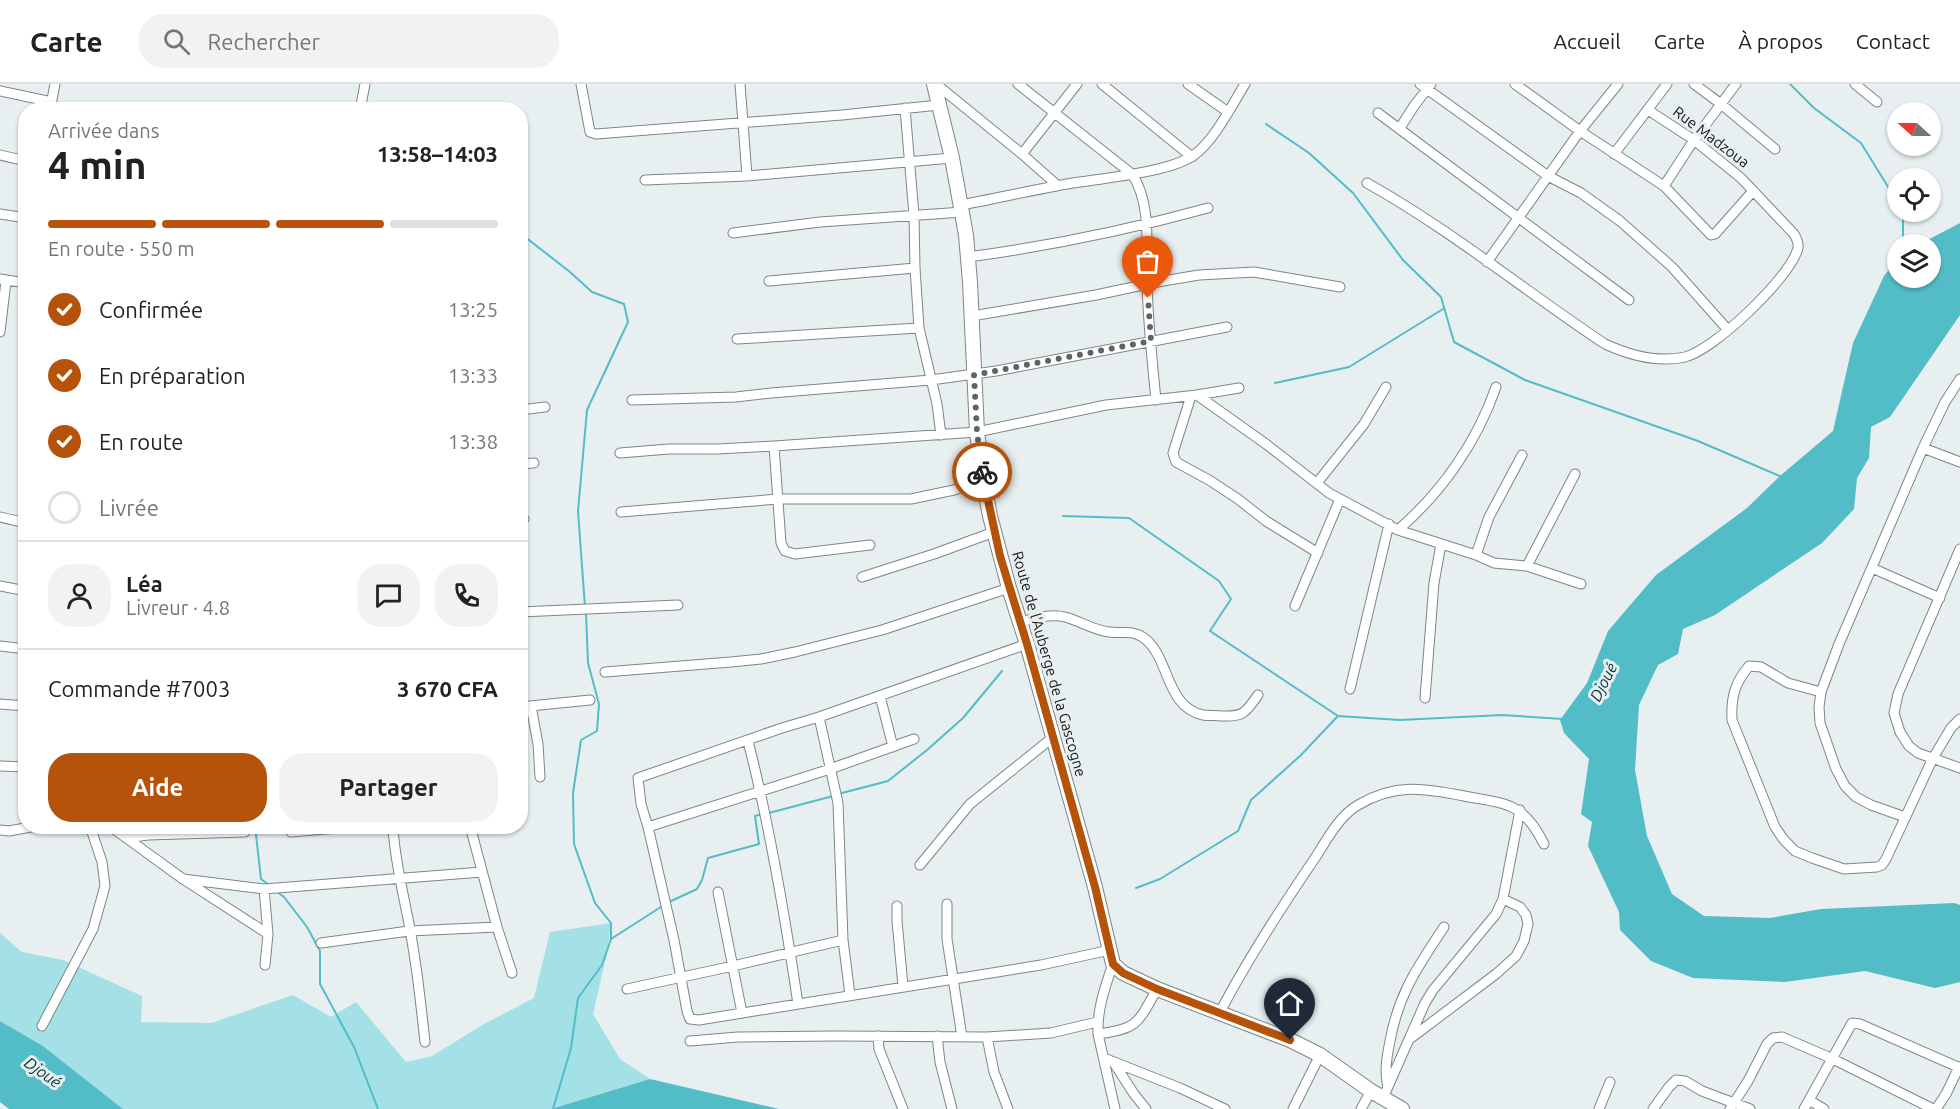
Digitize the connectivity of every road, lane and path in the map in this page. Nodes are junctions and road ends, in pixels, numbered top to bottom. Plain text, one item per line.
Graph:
1 (55, 84) edge
2 (365, 84) edge
3 (581, 84) edge
4 (740, 84) edge
5 (935, 84) edge
6 (1018, 84) edge
7 (1077, 84) edge
8 (1102, 84) edge
9 (1188, 84) edge
10 (1245, 84) edge
11 (1515, 84) edge
12 (1667, 84) edge
13 (1694, 84) edge
14 (1736, 84) edge
15 (1854, 84) edge
16 (1614, 85) edge
17 (1426, 86) edge
18 (0, 92) edge
19 (36, 102) edge
20 (52, 102) edge
21 (362, 102) edge
22 (1877, 102) dead end
23 (1721, 104) junction
24 (939, 105) junction
25 (905, 108) junction
26 (1648, 110) junction
27 (1053, 112) junction
28 (1228, 112) junction
29 (1378, 113) dead end
30 (742, 123) junction
31 (1400, 128) junction
32 (1580, 131) junction
33 (1694, 140) junction
34 (1775, 149) dead end
35 (0, 154) edge
36 (1022, 154) junction
37 (1614, 154) junction
38 (1192, 157) junction
39 (18, 158) edge
40 (952, 158) junction
41 (910, 161) junction
42 (1132, 174) junction
43 (747, 176) junction
44 (1548, 176) junction
45 (645, 180) dead end
46 (1367, 183) dead end
47 (1057, 185) junction
48 (1664, 186) junction
49 (1753, 191) junction
50 (962, 208) junction
51 (1208, 208) dead end
52 (0, 214) edge
53 (914, 215) junction
54 (18, 217) edge
55 (1518, 217) junction
56 (1146, 225) junction
57 (733, 233) dead end
58 (968, 257) junction
59 (1487, 262) junction
60 (915, 268) junction
61 (3, 280) edge
62 (769, 280) dead end
63 (18, 282) edge
64 (1147, 285) junction
65 (1340, 287) dead end
66 (1629, 300) dead end
67 (972, 316) junction
68 (1227, 327) dead end
69 (919, 328) junction
70 (1728, 330) junction
71 (0, 332) edge
72 (737, 339) dead end
73 (1151, 341) junction
74 (974, 375) junction
75 (1960, 379) edge
76 (932, 380) junction
77 (1386, 387) dead end
78 (1496, 387) dead end
79 (1239, 388) dead end
80 (1194, 395) junction
81 (632, 400) dead end
82 (1156, 400) junction
83 (545, 407) dead end
84 (528, 409) edge
85 (977, 432) junction
86 (941, 435) junction
87 (774, 446) junction
88 (1923, 448) junction
89 (620, 453) dead end
90 (1522, 455) dead end
91 (1960, 462) edge
92 (528, 463) edge
93 (534, 463) dead end
94 (1575, 474) dead end
95 (983, 480) junction
96 (1317, 483) junction
97 (778, 499) junction
98 (1340, 499) junction
99 (621, 512) dead end
100 (0, 517) edge
101 (18, 521) edge
102 (1389, 524) junction
103 (1398, 530) junction
104 (994, 532) junction
105 (1441, 544) junction
106 (870, 545) dead end
107 (1960, 549) edge
108 (1318, 554) junction
109 (1476, 555) junction
110 (1527, 567) junction
111 (1872, 568) junction
112 (862, 577) dead end
113 (1581, 584) dead end
114 (0, 586) edge
115 (1009, 588) junction
116 (18, 589) edge
117 (1940, 598) junction
118 (678, 604) dead end
119 (1295, 606) dead end
120 (528, 612) edge
121 (1020, 622) junction
122 (1027, 644) junction
123 (0, 646) edge
124 (18, 648) edge
125 (605, 672) dead end
126 (1350, 689) dead end
127 (1821, 692) junction
128 (1258, 695) dead end
129 (880, 696) junction
130 (1425, 698) dead end
131 (590, 700) dead end
132 (0, 704) edge
133 (18, 705) edge
134 (528, 706) edge
135 (531, 706) junction
136 (819, 717) junction
137 (1960, 719) edge
138 (1052, 738) junction
139 (914, 739) dead end
140 (748, 741) junction
141 (893, 747) junction
142 (1933, 758) junction
143 (0, 766) edge
144 (18, 767) edge
145 (1960, 768) edge
146 (830, 770) junction
147 (540, 777) dead end
148 (761, 792) junction
149 (1520, 810) junction
150 (1905, 817) junction
151 (648, 827) junction
152 (18, 829) edge
153 (0, 830) edge
154 (93, 834) edge
155 (121, 834) edge
156 (139, 834) edge
157 (395, 834) edge
158 (472, 834) edge
159 (126, 838) junction
160 (1544, 844) dead end
161 (920, 865) dead end
162 (482, 872) junction
163 (399, 878) junction
164 (183, 879) junction
165 (264, 888) junction
166 (718, 892) dead end
167 (1503, 899) junction
168 (947, 904) dead end
169 (897, 906) dead end
170 (497, 927) junction
171 (1444, 927) dead end
172 (409, 931) junction
173 (268, 934) junction
174 (843, 940) junction
175 (321, 943) dead end
176 (790, 952) junction
177 (1111, 957) junction
178 (265, 964) dead end
179 (734, 966) junction
180 (513, 973) dead end
181 (680, 978) junction
182 (954, 978) junction
183 (903, 986) junction
184 (627, 988) dead end
185 (1157, 989) junction
186 (850, 995) junction
187 (798, 1004) junction
188 (742, 1013) junction
189 (1219, 1014) junction
190 (1097, 1022) junction
191 (42, 1026) dead end
192 (1098, 1034) junction
193 (878, 1036) junction
194 (937, 1036) junction
195 (962, 1037) junction
196 (987, 1037) junction
197 (1409, 1039) junction
198 (690, 1041) dead end
199 (424, 1042) dead end
200 (1320, 1055) junction
201 (1104, 1058) junction
202 (1833, 1059) junction
203 (1113, 1063) junction
204 (1960, 1067) edge
205 (1610, 1082) dead end
206 (1380, 1092) junction
207 (1807, 1105) edge
208 (1732, 1106) edge
209 (903, 1109) edge
210 (952, 1109) edge
211 (1008, 1109) edge
212 (1115, 1109) edge
213 (1146, 1109) edge
214 (1225, 1109) edge
215 (1293, 1109) edge
216 (1361, 1109) edge
217 (1402, 1109) edge
218 (1599, 1109) edge
219 (1653, 1109) edge
220 (1750, 1109) edge
221 (1824, 1109) edge
222 (1934, 1109) edge

1 - 20 street
2 - 21 street
3 - 30 street
4 - 30 street
5 - 24 street, Route de l'Auberge de la Gascogne
5 - 36 street
6 - 27 street
7 - 27 street
8 - 38 street
9 - 28 street
10 - 28 street
11 - 32 street
12 - 26 street
13 - 23 street
14 - 23 street
15 - 22 street
16 - 32 street
17 - 31 street
17 - 44 street
18 - 19 street
23 - 33 street
23 - 34 street
24 - 25 street
24 - 40 street, Route de l'Auberge de la Gascogne
25 - 30 street
25 - 41 street
26 - 33 street, Rue Madzoua
26 - 37 street
27 - 36 street
27 - 42 street
28 - 38 street
29 - 31 street
30 - 43 street
31 - 55 street
32 - 37 street
32 - 44 street
33 - 48 street
33 - 49 street, Rue Madzoua
35 - 39 street
36 - 47 street
37 - 48 street
38 - 42 street
40 - 41 street
40 - 50 street, Route de l'Auberge de la Gascogne
41 - 43 street
41 - 53 street
42 - 47 street
42 - 56 street
43 - 45 street
44 - 55 street
44 - 70 street
46 - 59 street
47 - 50 street
48 - 49 street
49 - 70 street, Rue Madzoua
50 - 53 street
50 - 58 street, Route de l'Auberge de la Gascogne
51 - 56 street
52 - 54 street
53 - 57 street
53 - 60 street
55 - 59 street
55 - 66 street
56 - 58 street
56 - 64 street
58 - 67 street, Route de l'Auberge de la Gascogne
59 - 70 street
60 - 62 street
60 - 69 street
61 - 63 street
61 - 71 street
64 - 65 street
64 - 67 street
64 - 73 street
67 - 74 street, Route de l'Auberge de la Gascogne
68 - 73 street
69 - 72 street
69 - 76 street
73 - 74 street
73 - 82 street
74 - 76 street
74 - 85 street, Route de l'Auberge de la Gascogne
75 - 88 street
76 - 81 street
76 - 86 street
77 - 96 street
78 - 103 street
79 - 80 street
80 - 82 street
80 - 96 street
80 - 108 street
82 - 85 street
83 - 84 street
85 - 86 street
85 - 95 street, Route de l'Auberge de la Gascogne
86 - 87 street
87 - 89 street
87 - 97 street
88 - 91 street
88 - 111 street
90 - 109 street
92 - 93 street
94 - 110 street
95 - 97 street
95 - 104 street, Route de l'Auberge de la Gascogne
96 - 98 street
97 - 99 street
97 - 106 street
98 - 102 street
98 - 108 street
100 - 101 street
102 - 103 street
102 - 126 street
103 - 105 street
104 - 112 street
104 - 115 street, Route de l'Auberge de la Gascogne
105 - 109 street
105 - 130 street
107 - 117 street
108 - 119 street
109 - 110 street
110 - 113 street
111 - 117 street
111 - 127 street
114 - 116 street
115 - 121 street, Route de l'Auberge de la Gascogne
115 - 125 street
117 - 142 street
118 - 120 street
121 - 122 street, Route de l'Auberge de la Gascogne
121 - 128 street
122 - 129 street
122 - 138 street, Route de l'Auberge de la Gascogne
123 - 124 street
127 - 150 street
127 - 150 street
129 - 136 street
129 - 141 street
131 - 135 street
132 - 133 street
134 - 135 street
135 - 147 street
136 - 140 street
136 - 146 street
137 - 142 street
138 - 161 street
138 - 177 street, Route de l'Auberge de la Gascogne
139 - 141 street
140 - 148 street
140 - 151 street
141 - 146 street
142 - 145 street
142 - 150 street
143 - 144 street
146 - 148 street
146 - 174 street
148 - 151 street
148 - 176 street
149 - 160 street
149 - 167 street
149 - 189 street
151 - 181 street
152 - 153 street
154 - 191 street
155 - 159 street
156 - 159 street
157 - 163 street
158 - 162 street
159 - 164 street
162 - 163 street
162 - 170 street
163 - 165 street
163 - 172 street
164 - 165 street
164 - 173 street
165 - 173 street
166 - 179 street
167 - 197 street
167 - 197 street
168 - 182 street
169 - 183 street
170 - 172 street
170 - 180 street
171 - 206 street
172 - 175 street
172 - 199 street
173 - 178 street
174 - 176 street
174 - 186 street
176 - 179 street
176 - 187 street
177 - 182 street
177 - 185 street
177 - 190 street
179 - 181 street
179 - 188 street
181 - 184 street
181 - 188 street
182 - 183 street
182 - 195 street
183 - 186 street
185 - 189 street
185 - 192 street
186 - 187 street
187 - 188 street
189 - 200 street
190 - 192 street
190 - 196 street
192 - 201 street
193 - 194 street
193 - 198 street
193 - 209 street
194 - 195 street
194 - 210 street
195 - 196 street
196 - 211 street
197 - 206 street
200 - 206 street
200 - 215 street
201 - 203 street
201 - 212 street
202 - 204 street
202 - 207 street
202 - 208 street
202 - 222 street
203 - 213 street
203 - 214 street
204 - 222 street
205 - 218 street
206 - 216 street
206 - 217 street
207 - 221 street
208 - 219 street
208 - 220 street

